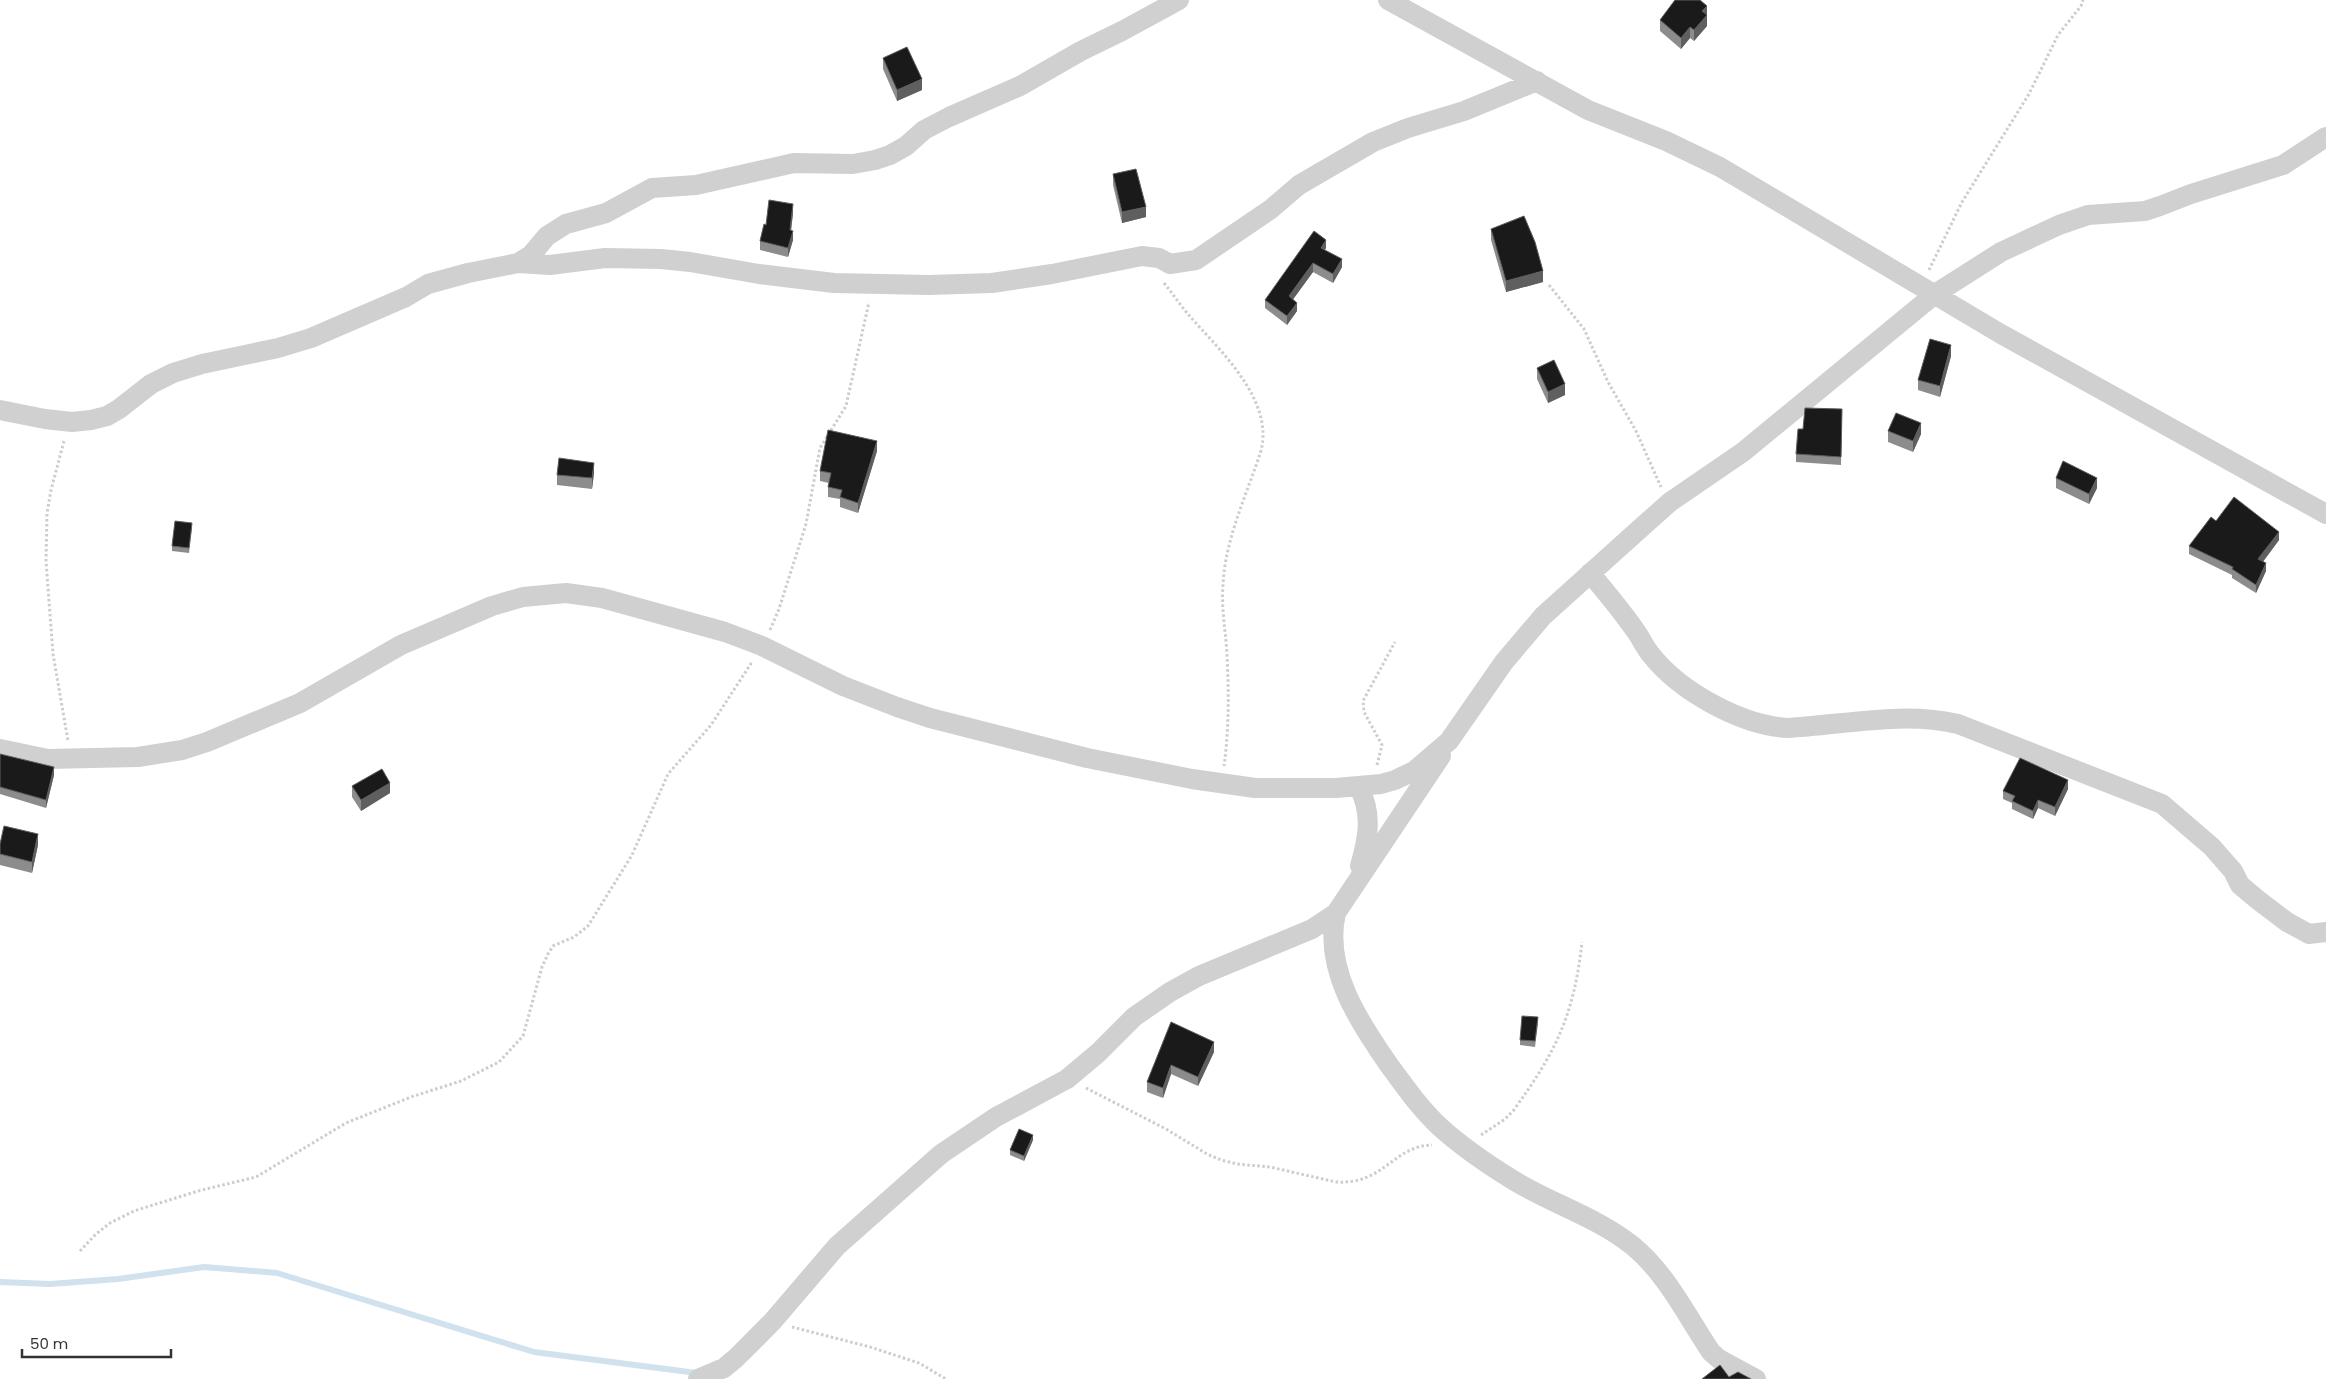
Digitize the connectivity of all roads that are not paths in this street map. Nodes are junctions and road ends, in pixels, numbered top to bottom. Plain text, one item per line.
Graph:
1 (1179, 0) edge
2 (1388, 0) edge
3 (1537, 81) junction
4 (2326, 137) edge
5 (518, 263) junction
6 (1928, 289) junction
7 (0, 410) edge
8 (2326, 514) edge
9 (1590, 573) junction
10 (1449, 741) junction
11 (0, 749) edge
12 (1359, 787) junction
13 (1356, 880) junction
14 (1336, 913) junction
15 (2326, 932) edge
16 (698, 1379) edge
17 (1756, 1379) edge

1 - 5 street
2 - 3 street
3 - 5 street
3 - 6 street
4 - 6 street
5 - 7 street
6 - 8 street
6 - 9 street
9 - 10 street
9 - 15 street
10 - 12 street
10 - 13 street
11 - 12 street
12 - 13 street
13 - 14 street
14 - 16 street
14 - 17 street

